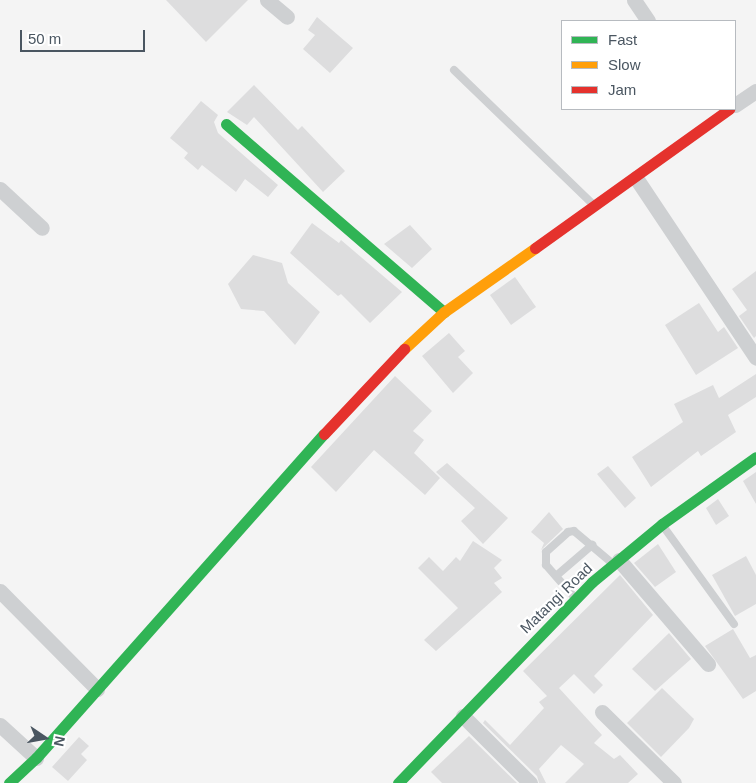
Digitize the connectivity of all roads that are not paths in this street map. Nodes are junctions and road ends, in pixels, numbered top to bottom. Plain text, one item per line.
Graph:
1 (266, 0) edge
2 (634, 0) edge
3 (287, 16) dead end
4 (647, 20) edge
5 (454, 70) dead end
6 (756, 91) edge
7 (736, 104) edge
8 (725, 110) edge
9 (709, 114) edge
10 (226, 124) dead end
11 (636, 178) junction
12 (0, 189) edge
13 (596, 206) junction
14 (42, 228) dead end
15 (444, 312) junction
16 (756, 358) edge
17 (756, 457) edge
18 (662, 524) junction
19 (592, 545) junction
20 (616, 562) junction
21 (556, 576) junction
22 (0, 590) edge
23 (575, 599) junction
24 (734, 624) dead end
25 (708, 664) dead end
26 (97, 689) junction
27 (602, 712) dead end
28 (463, 716) junction
29 (0, 725) edge
30 (36, 758) junction
31 (9, 783) edge
32 (398, 783) edge
33 (530, 783) edge
34 (674, 783) edge

1 - 3 street
2 - 4 street
5 - 13 lane
6 - 7 street
8 - 9 street
9 - 11 street
10 - 15 street
11 - 13 street
11 - 16 street
12 - 14 street
13 - 15 street
15 - 26 street
17 - 18 street, Matangi Road
18 - 20 street, Matangi Road
18 - 24 lane
19 - 20 lane
19 - 21 lane
19 - 21 lane
20 - 23 street, Matangi Road
20 - 25 street
21 - 23 lane
22 - 26 street
23 - 28 street, Matangi Road
26 - 30 street
27 - 34 street
28 - 32 street, Matangi Road
28 - 33 street
29 - 30 street
30 - 31 street

